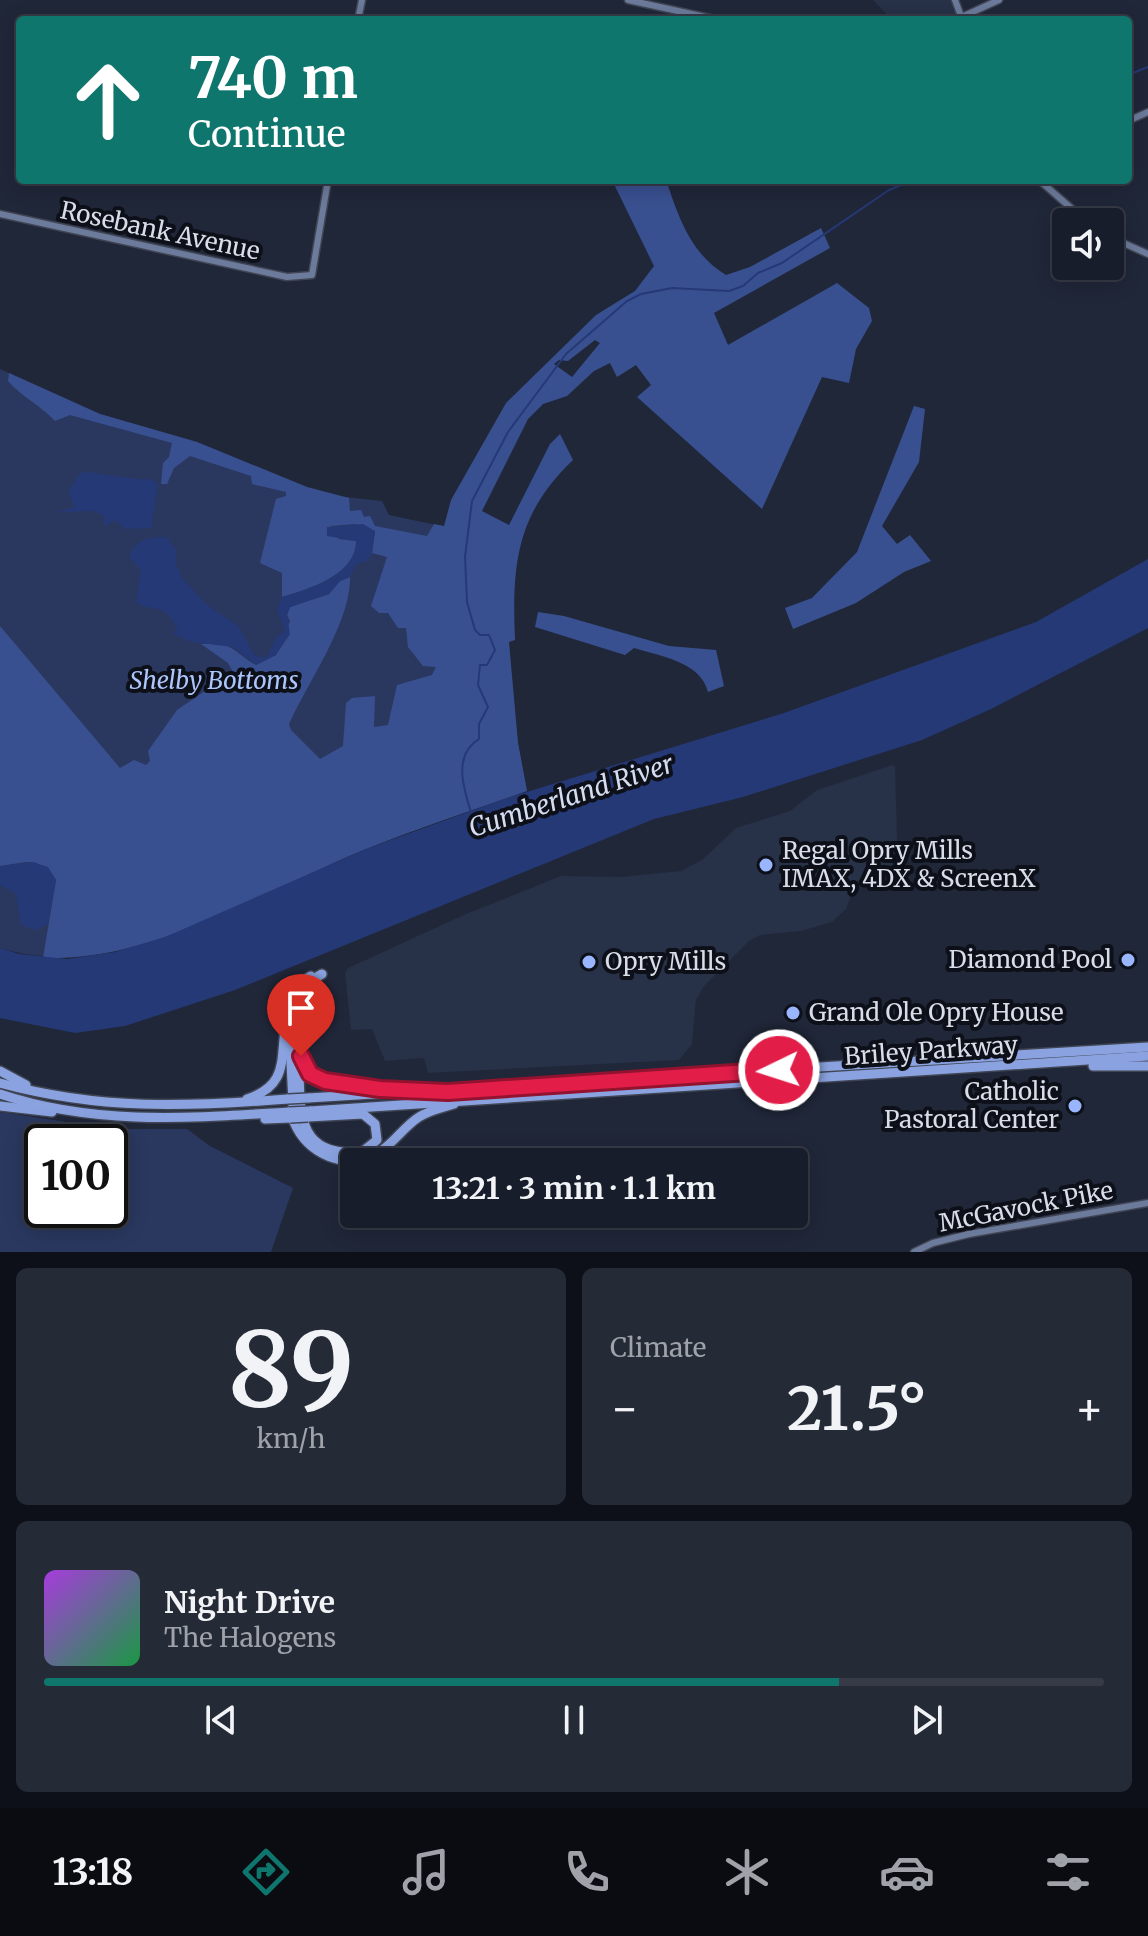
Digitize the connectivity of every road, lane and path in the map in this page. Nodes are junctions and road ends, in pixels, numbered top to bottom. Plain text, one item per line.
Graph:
1 (628, 0) edge
2 (999, 0) edge
3 (701, 16) edge
4 (966, 16) edge
5 (327, 184) edge
6 (1044, 184) edge
7 (1071, 208) edge
8 (0, 214) edge
9 (1124, 243) edge
10 (1148, 254) edge
11 (288, 1004) junction
12 (298, 1042) junction
13 (1148, 1045) edge
14 (1148, 1056) edge
15 (1148, 1066) edge
16 (981, 1068) junction
17 (0, 1071) edge
18 (0, 1083) edge
19 (448, 1092) junction
20 (0, 1094) edge
21 (469, 1100) junction
22 (83, 1102) junction
23 (232, 1104) junction
24 (0, 1106) edge
25 (65, 1112) junction
26 (309, 1114) junction
27 (1147, 1203) edge
28 (914, 1252) edge

1 - 3 street
2 - 4 street
5 - 8 street, Rosebank Avenue
6 - 7 street
9 - 10 street
11 - 12 highway
11 - 21 highway
11 - 23 highway
12 - 19 highway
12 - 26 highway
13 - 19 highway, Briley Parkway
14 - 16 highway, Briley Parkway
15 - 16 highway
16 - 21 highway, Briley Parkway
17 - 22 highway
18 - 22 highway, Briley Parkway
19 - 23 highway, Briley Parkway, bridge
20 - 25 highway, Briley Parkway
21 - 26 highway, Briley Parkway
22 - 23 highway, Briley Parkway
24 - 25 highway
25 - 26 highway, Briley Parkway, bridge
27 - 28 street, McGavock Pike

